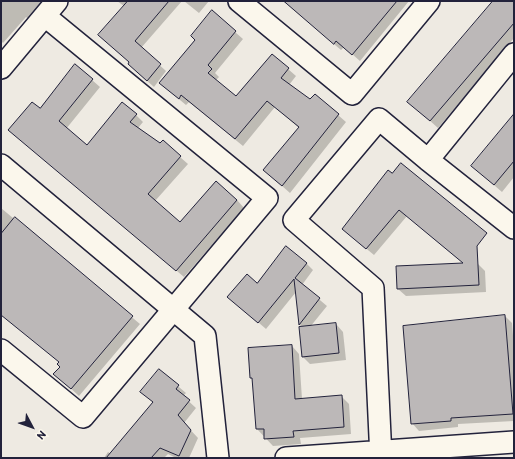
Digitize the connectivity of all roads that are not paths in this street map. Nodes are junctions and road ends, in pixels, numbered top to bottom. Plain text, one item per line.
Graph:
1 (239, 1) edge
2 (428, 1) edge
3 (51, 8) edge
4 (514, 54) edge
5 (1, 68) edge
6 (428, 160) junction
7 (1, 166) edge
8 (514, 228) edge
9 (174, 310) junction
10 (1, 350) edge
11 (514, 442) edge
12 (381, 455) edge
13 (218, 458) edge
14 (286, 458) edge

1 - 2 street
3 - 5 street
3 - 9 street
4 - 6 street
6 - 8 street
6 - 12 street
7 - 9 street
9 - 10 street
9 - 13 street
11 - 12 street
12 - 14 street

